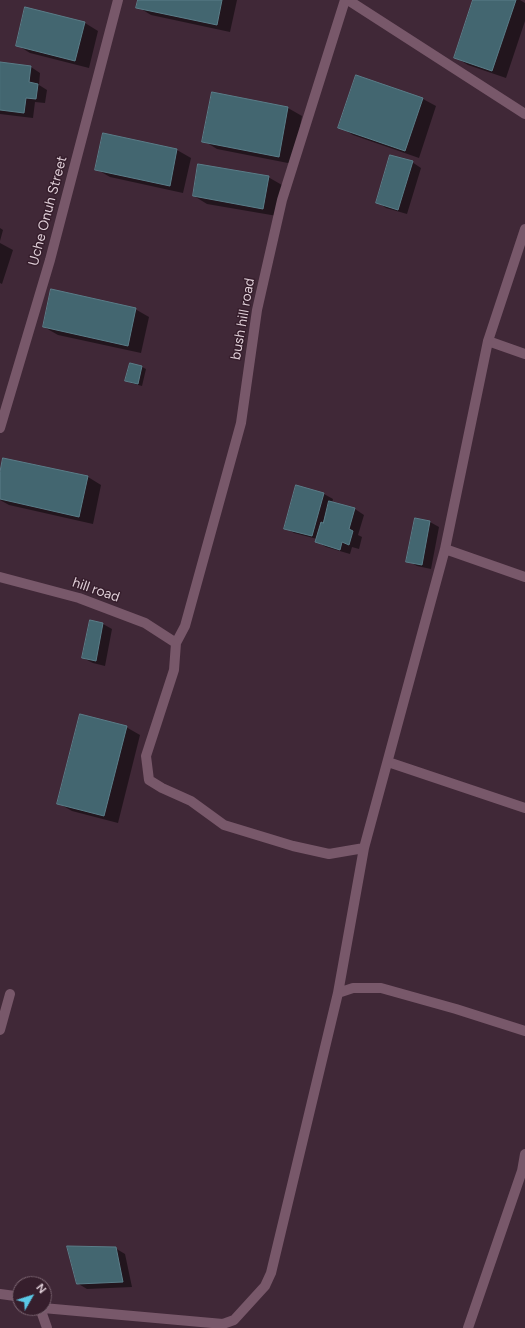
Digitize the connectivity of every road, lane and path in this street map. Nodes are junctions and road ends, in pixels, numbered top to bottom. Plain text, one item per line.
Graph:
1 (118, 0) edge
2 (346, 0) edge
3 (525, 114) edge
4 (525, 229) edge
5 (488, 341) junction
6 (525, 354) edge
7 (0, 428) edge
8 (446, 549) junction
9 (0, 577) edge
10 (525, 577) edge
11 (176, 644) junction
12 (388, 762) junction
13 (525, 808) edge
14 (364, 848) junction
15 (338, 993) junction
16 (10, 994) dead end
17 (0, 1030) edge
18 (525, 1031) edge
19 (525, 1154) edge
20 (524, 1171) edge
21 (0, 1294) edge
22 (12, 1296) edge
23 (52, 1309) edge
24 (43, 1316) edge
25 (47, 1328) edge
26 (468, 1328) edge

1 - 7 street, Uche Onuh Street
2 - 3 street
2 - 11 street, bush hill road
4 - 5 street
5 - 6 street
5 - 8 street
8 - 10 street
8 - 12 street
9 - 11 street, hill road
11 - 14 street
12 - 13 street
12 - 14 street
14 - 15 street
15 - 18 street
15 - 23 street
16 - 17 street
19 - 20 street
20 - 26 street
21 - 22 street
24 - 25 street

